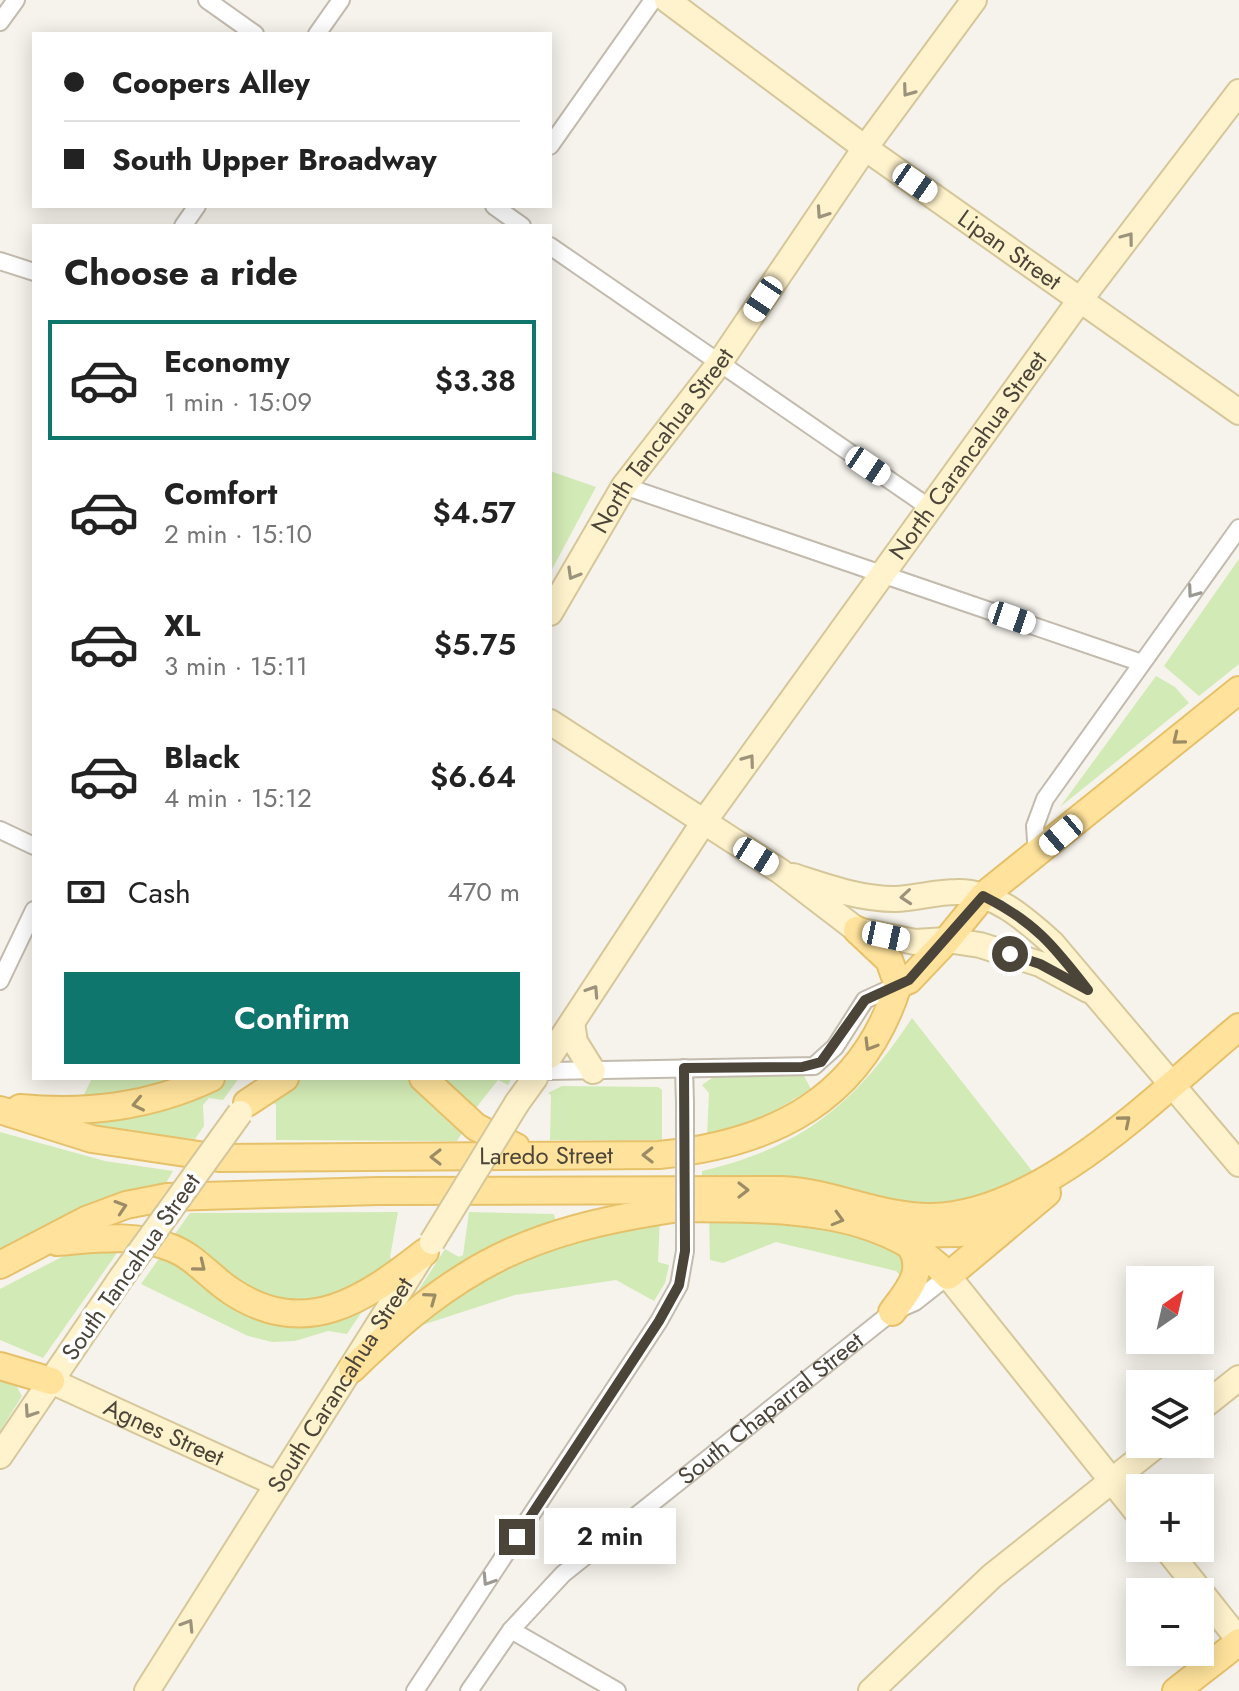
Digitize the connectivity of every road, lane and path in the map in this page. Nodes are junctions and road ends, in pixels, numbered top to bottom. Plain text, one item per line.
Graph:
1 (16, 0) edge
2 (207, 0) edge
3 (341, 0) edge
4 (653, 0) edge
5 (667, 0) edge
6 (974, 0) edge
7 (0, 22) edge
8 (252, 32) edge
9 (318, 32) edge
10 (1238, 96) edge
11 (552, 143) edge
12 (865, 148) junction
13 (500, 213) edge
14 (519, 224) edge
15 (552, 247) edge
16 (0, 261) edge
17 (32, 271) edge
18 (1080, 300) junction
19 (718, 365) junction
20 (1239, 412) edge
21 (624, 486) junction
22 (930, 508) junction
23 (1239, 528) edge
24 (884, 574) junction
25 (552, 610) edge
26 (1142, 663) junction
27 (1239, 690) edge
28 (552, 723) edge
29 (703, 823) junction
30 (0, 830) edge
31 (32, 845) edge
32 (1037, 855) junction
33 (780, 871) junction
34 (983, 896) junction
35 (32, 914) edge
36 (857, 930) junction
37 (947, 940) junction
38 (0, 981) edge
39 (898, 985) junction
40 (1088, 990) junction
41 (572, 1023) junction
42 (1239, 1027) edge
43 (552, 1053) edge
44 (684, 1068) junction
45 (552, 1071) edge
46 (593, 1071) junction
47 (206, 1080) edge
48 (261, 1080) edge
49 (282, 1080) edge
50 (425, 1080) edge
51 (534, 1080) edge
52 (1172, 1082) junction
53 (0, 1108) edge
54 (243, 1108) junction
55 (542, 1157) junction
56 (1079, 1159) junction
57 (1239, 1164) edge
58 (378, 1191) junction
59 (677, 1208) junction
60 (1020, 1214) junction
61 (883, 1234) junction
62 (45, 1244) junction
63 (428, 1247) junction
64 (911, 1247) junction
65 (0, 1265) edge
66 (948, 1276) junction
67 (892, 1312) junction
68 (0, 1366) edge
69 (352, 1369) junction
70 (1239, 1378) edge
71 (51, 1381) junction
72 (1214, 1398) edge
73 (0, 1456) edge
74 (1141, 1458) edge
75 (1113, 1481) junction
76 (275, 1483) junction
77 (1126, 1498) edge
78 (1177, 1562) edge
79 (511, 1630) junction
80 (1239, 1641) edge
81 (147, 1691) edge
82 (415, 1691) edge
83 (469, 1691) edge
84 (617, 1691) edge
85 (871, 1691) edge
86 (1176, 1691) edge

1 - 7 street
2 - 8 street
3 - 9 street
4 - 11 street
5 - 12 main road, Lipan Street
6 -> 12 main road, North Tancahua Street
18 -> 10 main road, North Carancahua Street
12 - 18 main road, Lipan Street
12 -> 19 main road, North Tancahua Street
13 - 14 street
15 - 19 street
16 - 17 street
18 - 20 main road, Lipan Street
18 - 22 main road, North Carancahua Street
19 - 21 main road, North Tancahua Street
19 - 22 street
21 - 24 street
21 -> 25 main road, North Tancahua Street
22 - 24 main road, North Carancahua Street
23 -> 26 street
24 - 26 street
29 -> 24 main road, North Carancahua Street
26 - 32 street
27 -> 32 main road, Laredo Street
28 - 29 main road
29 - 33 main road
41 -> 29 main road
30 - 31 street
32 - 34 main road, Laredo Street
34 -> 33 main road
33 - 36 main road
34 - 37 main road, Laredo Street
34 - 40 main road
35 - 38 street
36 - 37 main road
36 - 39 main road
37 - 39 main road, Laredo Street
37 - 40 main road
39 - 44 street
39 -> 55 main road, Laredo Street
40 - 52 main road
41 - 43 main road
41 - 46 main road
42 - 52 main road
44 - 46 street
44 -> 82 street, bridge
45 - 46 street
47 -> 53 main road
48 - 54 main road, South Tancahua Street
49 - 54 main road
50 - 55 main road
51 - 63 main road, South Carancahua Street, bridge
56 -> 52 main road
52 - 57 main road
55 -> 53 main road, Laredo Street
54 - 71 main road, South Tancahua Street, bridge
58 -> 56 main road
56 - 60 main road
58 - 59 main road
62 -> 58 main road
59 -> 61 main road
69 -> 59 main road
60 - 61 main road
60 - 66 main road
61 - 64 main road
62 -> 63 main road
62 - 65 main road
63 - 69 main road, South Carancahua Street
64 - 66 main road
64 - 67 main road
66 - 67 street, South Chaparral Street
66 - 75 main road
67 - 79 street, South Chaparral Street
68 - 71 main road
69 - 76 main road, South Carancahua Street
70 - 72 main road
71 -> 73 main road, South Tancahua Street
71 - 76 main road, Agnes Street
74 - 75 main road
75 - 77 main road
75 - 85 main road
81 -> 76 main road, South Carancahua Street
78 - 80 main road
79 - 83 street, South Chaparral Street
79 - 84 street
80 - 86 main road

